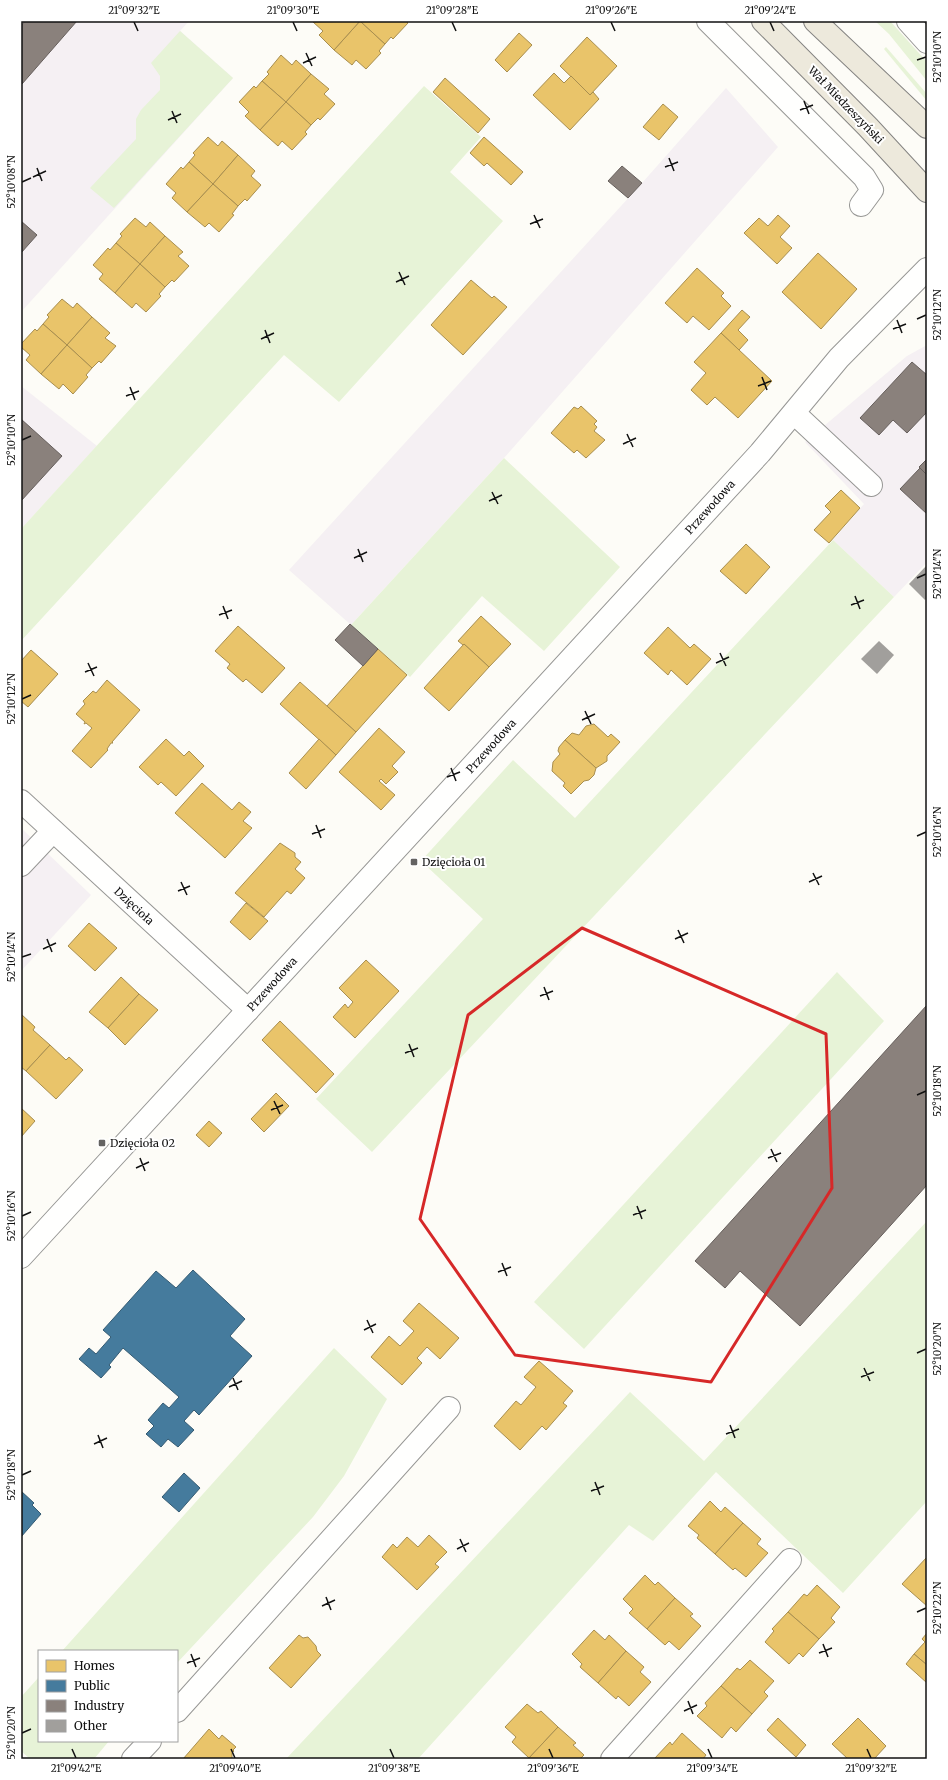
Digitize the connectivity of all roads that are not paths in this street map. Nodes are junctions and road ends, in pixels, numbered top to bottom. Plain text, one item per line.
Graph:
1 (708, 21) edge
2 (763, 21) edge
3 (815, 21) edge
4 (908, 21) edge
5 (927, 42) edge
6 (927, 127) edge
7 (927, 191) edge
8 (861, 205) dead end
9 (927, 268) edge
10 (794, 413) junction
11 (870, 485) dead end
12 (21, 801) edge
13 (53, 831) junction
14 (21, 865) edge
15 (248, 1010) junction
16 (21, 1257) edge
17 (450, 1408) dead end
18 (790, 1560) dead end
19 (178, 1710) edge
20 (149, 1742) edge
21 (133, 1759) edge
22 (612, 1759) edge

1 - 8 street
2 - 7 main road, Wał Miedzeszyński
3 - 6 main road
4 - 5 street
9 - 10 street, Przewodowa
10 - 11 street
10 - 15 street, Przewodowa
12 - 13 street, Dzięcioła
13 - 14 street
13 - 15 street, Dzięcioła
15 - 16 street, Przewodowa
17 - 19 street
18 - 22 street
20 - 21 street

